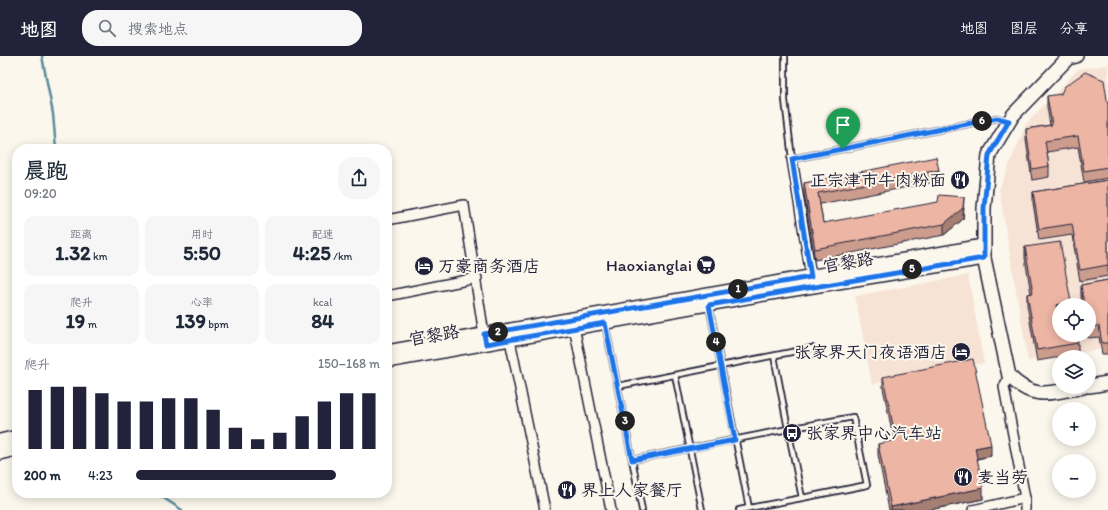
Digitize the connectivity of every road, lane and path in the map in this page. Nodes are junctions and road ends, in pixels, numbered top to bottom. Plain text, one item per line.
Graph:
1 (785, 56) edge
2 (1076, 56) edge
3 (1009, 121) junction
4 (792, 159) junction
5 (392, 219) edge
6 (984, 252) junction
7 (477, 278) junction
8 (811, 281) junction
9 (392, 295) edge
10 (709, 305) junction
11 (605, 323) junction
12 (573, 324) junction
13 (485, 339) junction
14 (510, 340) junction
15 (812, 348) dead end
16 (392, 351) edge
17 (774, 356) junction
18 (392, 361) edge
19 (721, 366) junction
20 (676, 375) junction
21 (1009, 376) junction
22 (1108, 383) edge
23 (1096, 385) edge
24 (618, 386) junction
25 (1052, 392) edge
26 (788, 429) junction
27 (12, 438) edge
28 (735, 440) junction
29 (0, 441) edge
30 (690, 449) junction
31 (12, 450) edge
32 (0, 453) edge
33 (632, 460) junction
34 (802, 498) junction
35 (1025, 498) junction
36 (749, 508) junction
37 (545, 510) edge
38 (611, 510) edge
39 (642, 510) edge
40 (702, 510) edge
41 (739, 510) edge
42 (973, 510) edge
43 (1025, 510) edge

1 - 4 lane
2 - 3 main road
3 - 4 lane
3 - 6 main road
4 - 8 street
5 - 7 street
6 - 8 main road, 官黎路
6 - 21 main road
7 - 9 street
7 - 13 street
8 - 10 main road, 官黎路
8 - 12 main road, 官黎路
10 - 11 main road, 官黎路
10 - 19 lane
11 - 12 main road, 官黎路
11 - 24 lane
12 - 13 main road, 官黎路
12 - 14 main road, 官黎路
12 - 38 street
13 - 14 main road, 官黎路
13 - 16 main road, 官黎路
13 - 18 main road, 官黎路
14 - 37 street
15 - 17 lane
17 - 19 lane
17 - 26 lane
19 - 20 lane
19 - 28 lane
20 - 24 lane
20 - 30 lane
21 - 25 main road
21 - 35 street
22 - 23 main road
24 - 33 lane
26 - 28 lane
26 - 34 lane
26 - 34 lane
27 - 29 main road
28 - 30 lane
28 - 36 lane
30 - 33 lane
30 - 40 lane
31 - 32 main road
33 - 39 lane
34 - 36 lane
35 - 42 street
35 - 43 street
36 - 41 lane

